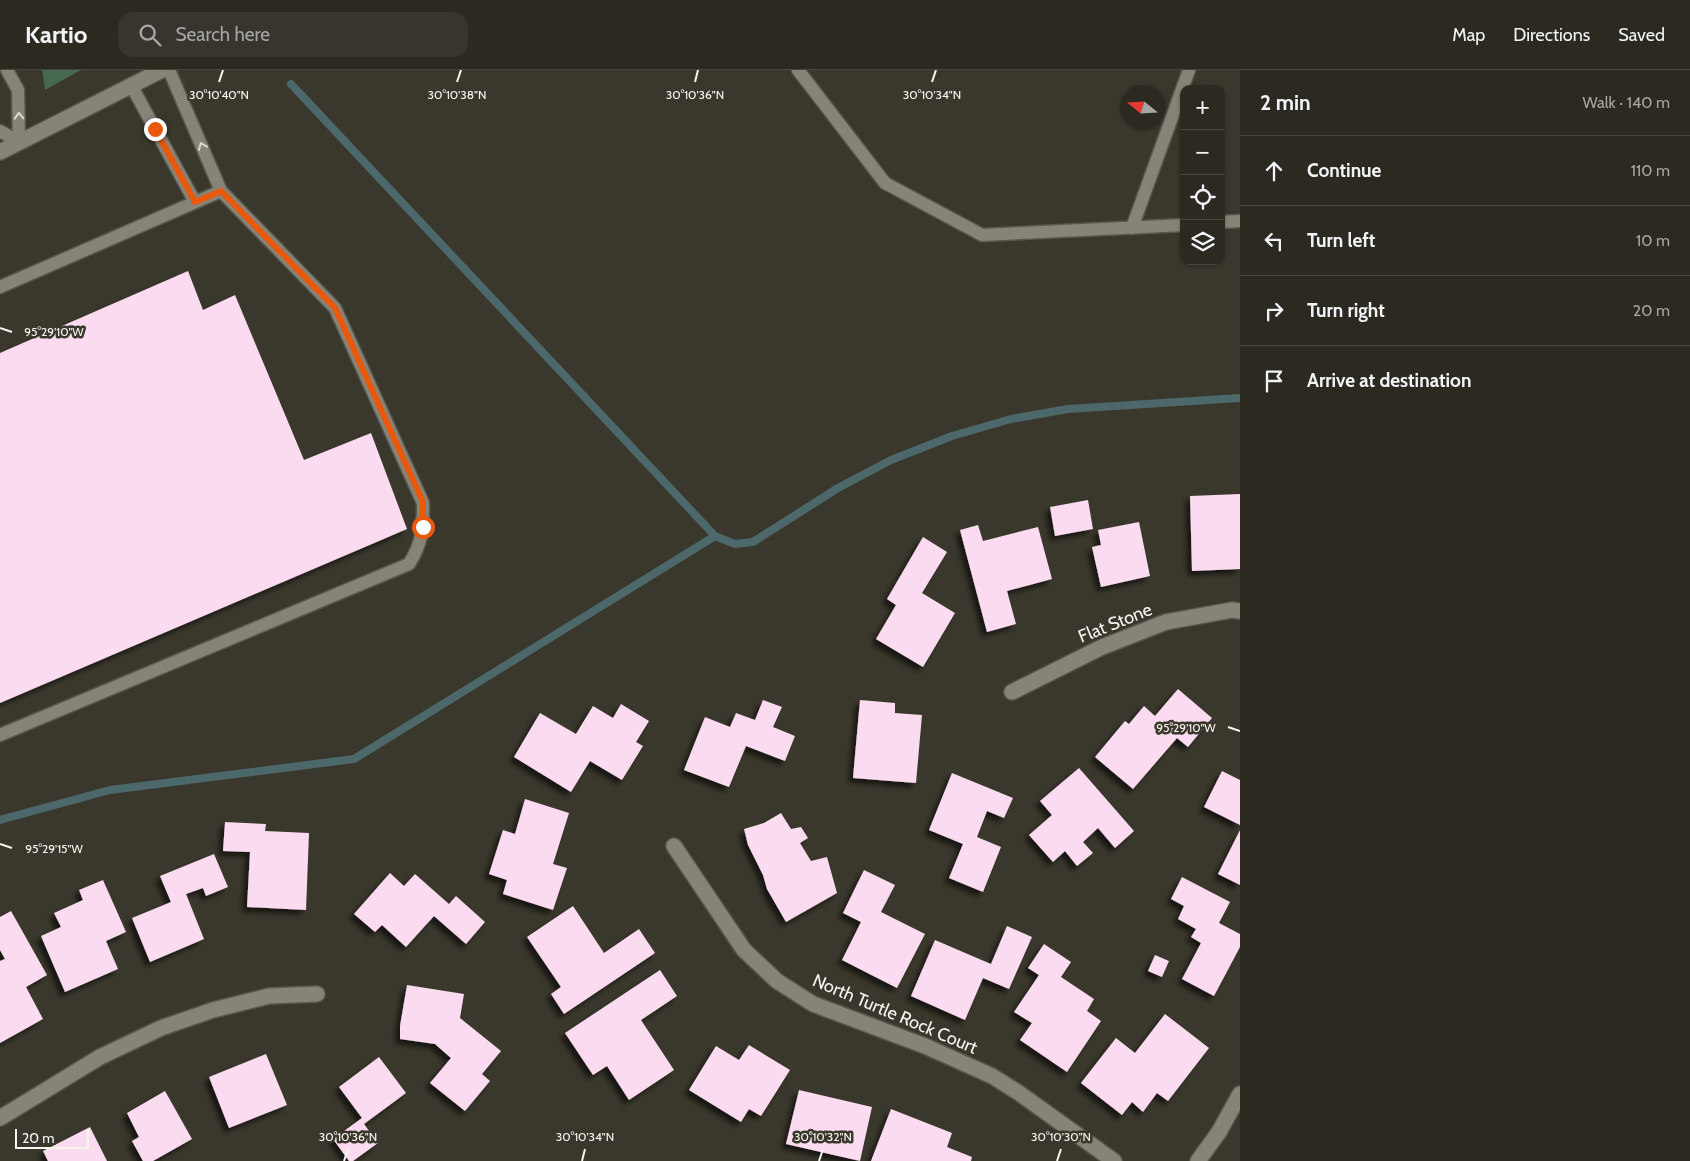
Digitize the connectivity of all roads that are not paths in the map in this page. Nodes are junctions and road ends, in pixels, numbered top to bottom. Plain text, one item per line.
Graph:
1 (8, 70) edge
2 (162, 70) edge
3 (169, 70) edge
4 (798, 70) edge
5 (1189, 70) edge
6 (131, 85) junction
7 (0, 131) edge
8 (20, 142) junction
9 (0, 152) edge
10 (221, 191) junction
11 (195, 202) junction
12 (1240, 221) edge
13 (1225, 222) edge
14 (1180, 225) edge
15 (1132, 228) junction
16 (0, 287) edge
17 (1240, 611) edge
18 (1012, 692) dead end
19 (0, 735) edge
20 (674, 846) dead end
21 (317, 994) dead end
22 (1240, 1094) edge
23 (0, 1118) edge
24 (1114, 1161) edge
25 (1198, 1161) edge

8 -> 1 lane
2 - 6 street
10 -> 3 lane
4 - 15 lane
5 - 15 lane
6 - 8 street
6 - 11 lane
7 - 8 lane
8 - 9 street
10 - 11 lane
10 - 19 lane
11 - 16 lane
12 - 13 lane
14 - 15 lane
17 - 18 street, Flat Stone
20 - 24 street, North Turtle Rock Court
21 - 23 street
22 - 25 street

